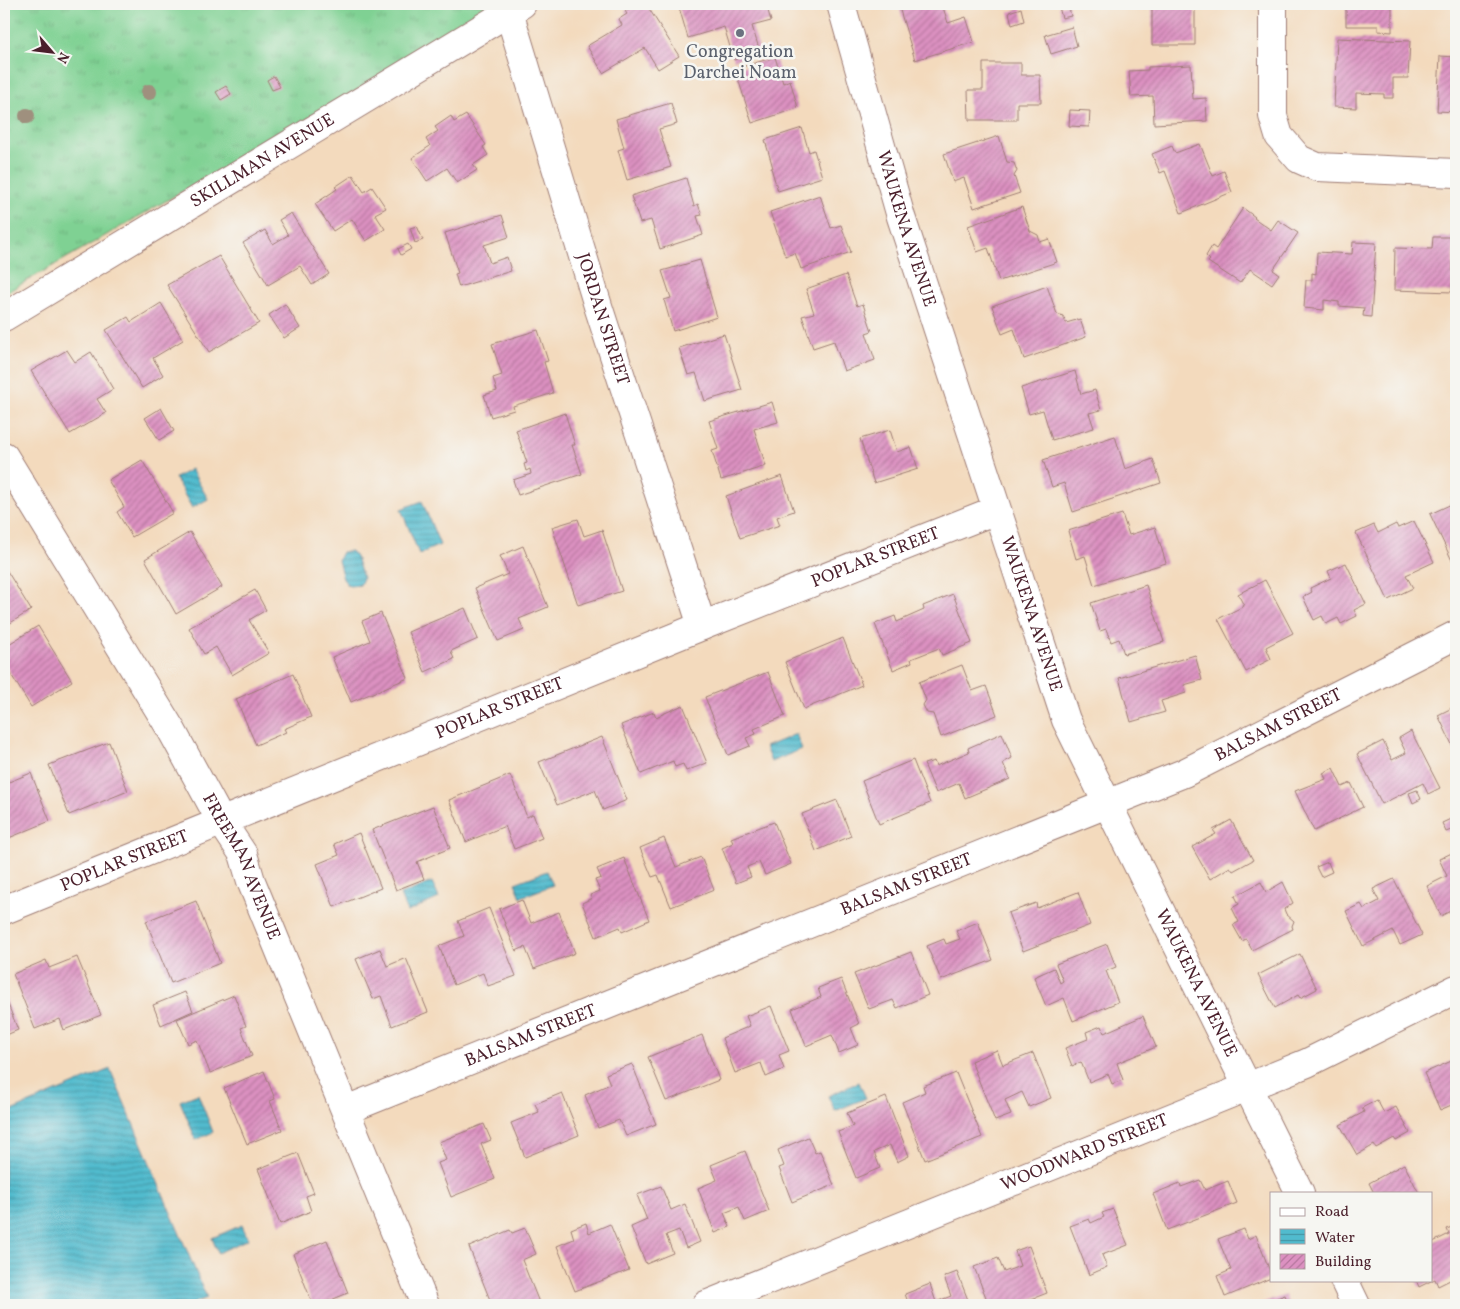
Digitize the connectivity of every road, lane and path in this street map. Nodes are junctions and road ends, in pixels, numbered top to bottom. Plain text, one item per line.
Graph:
1 (841, 4) edge
2 (1273, 4) edge
3 (516, 8) edge
4 (1456, 173) edge
5 (4, 317) edge
6 (4, 456) edge
7 (996, 510) junction
8 (702, 626) junction
9 (1456, 635) edge
10 (1106, 803) junction
11 (221, 821) junction
12 (4, 910) edge
13 (1456, 989) edge
14 (1247, 1086) junction
15 (346, 1110) junction
16 (1300, 1192) edge
17 (1345, 1282) edge
18 (425, 1305) edge
19 (706, 1305) edge
20 (1356, 1305) edge

1 - 7 street, WAUKENA AVENUE
2 - 4 street
3 - 5 street, SKILLMAN AVENUE
3 - 8 street, JORDAN STREET
6 - 11 street, FREEMAN AVENUE
7 - 8 street, POPLAR STREET
7 - 10 street, WAUKENA AVENUE
8 - 11 street, POPLAR STREET
9 - 10 street, BALSAM STREET
10 - 14 street, WAUKENA AVENUE
10 - 15 street, BALSAM STREET
11 - 12 street, POPLAR STREET
11 - 15 street, FREEMAN AVENUE
13 - 14 street, WOODWARD STREET
14 - 16 street, WAUKENA AVENUE
14 - 19 street, WOODWARD STREET
15 - 18 street, FREEMAN AVENUE
17 - 20 street

